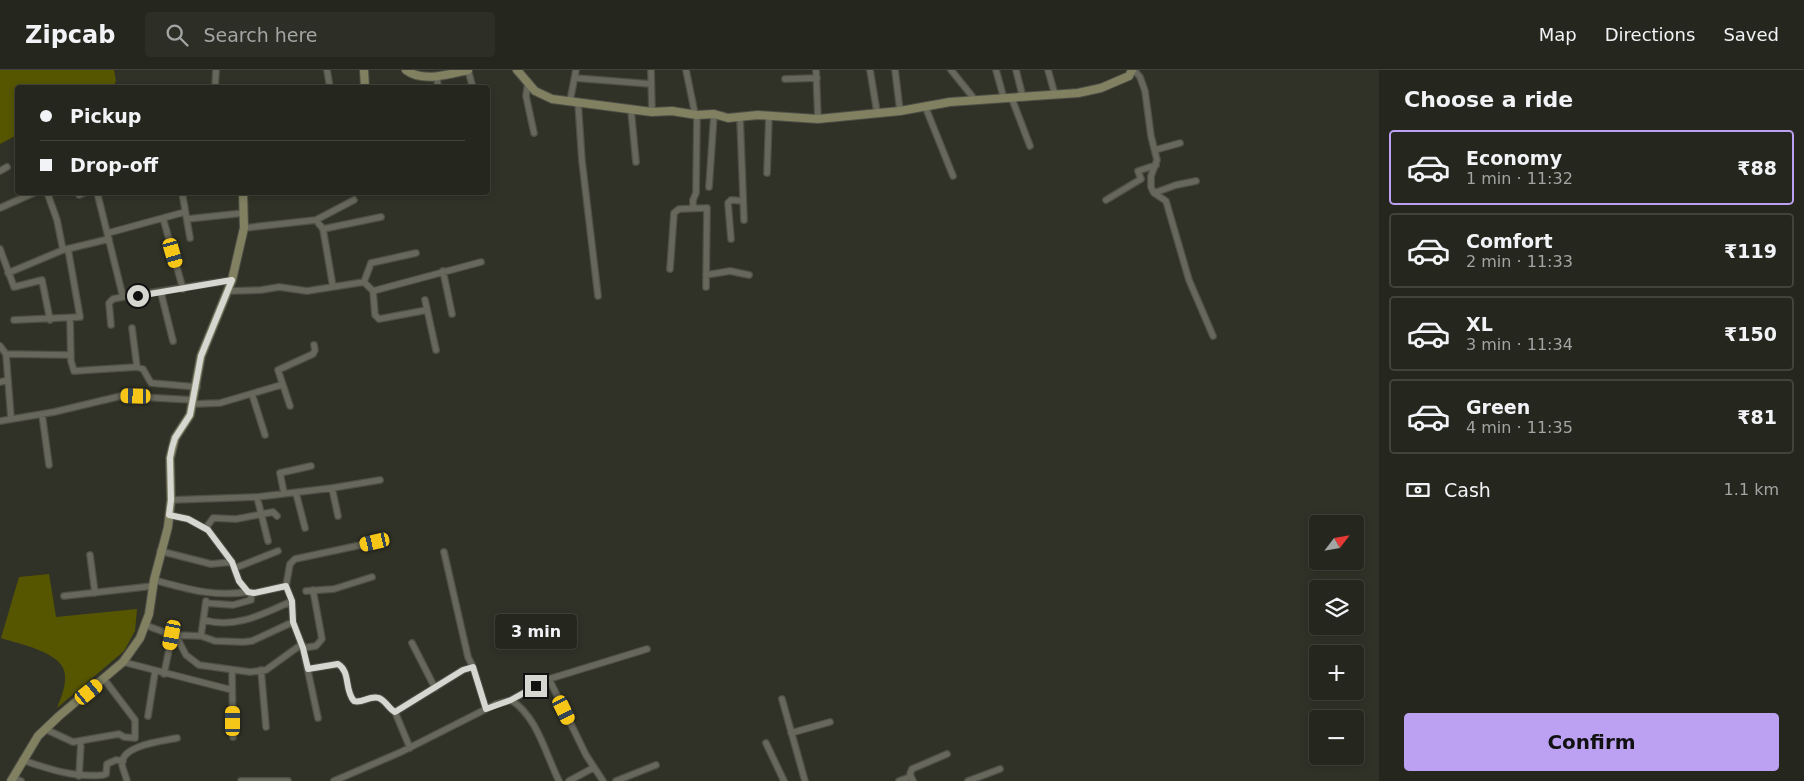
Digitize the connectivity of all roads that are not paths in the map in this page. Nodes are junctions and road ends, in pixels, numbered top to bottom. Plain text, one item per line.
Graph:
1 (216, 70) edge
2 (327, 70) edge
3 (364, 70) edge
4 (406, 70) edge
5 (468, 70) edge
6 (516, 70) edge
7 (576, 70) edge
8 (651, 70) edge
9 (686, 70) edge
10 (816, 70) edge
11 (870, 70) edge
12 (895, 70) edge
13 (951, 70) edge
14 (996, 70) edge
15 (1016, 70) edge
16 (1048, 70) edge
17 (1133, 70) edge
18 (437, 76) junction
19 (575, 78) junction
20 (817, 78) junction
21 (785, 79) dead end
22 (528, 82) junction
23 (651, 84) junction
24 (215, 85) edge
25 (330, 85) edge
26 (365, 85) edge
27 (438, 85) edge
28 (472, 85) edge
29 (1055, 95) junction
30 (1023, 98) junction
31 (1008, 99) junction
32 (976, 101) junction
33 (574, 102) junction
34 (925, 106) junction
35 (631, 110) junction
36 (900, 111) junction
37 (652, 112) junction
38 (876, 112) junction
39 (696, 114) junction
40 (714, 114) junction
41 (769, 116) junction
42 (740, 117) junction
43 (818, 119) junction
44 (534, 133) dead end
45 (1180, 143) dead end
46 (1030, 146) dead end
47 (1155, 150) junction
48 (636, 162) dead end
49 (1156, 165) junction
50 (7, 167) dead end
51 (0, 170) edge
52 (767, 173) dead end
53 (953, 176) dead end
54 (1196, 181) dead end
55 (709, 187) dead end
56 (1154, 194) junction
57 (29, 195) edge
58 (47, 195) edge
59 (98, 195) edge
60 (182, 195) edge
61 (243, 195) edge
62 (354, 200) dead end
63 (1106, 200) dead end
64 (743, 201) junction
65 (0, 208) edge
66 (693, 208) junction
67 (185, 212) junction
68 (244, 213) junction
69 (381, 217) dead end
70 (162, 218) junction
71 (186, 219) junction
72 (316, 220) junction
73 (744, 220) dead end
74 (244, 228) junction
75 (324, 229) junction
76 (109, 236) junction
77 (190, 238) dead end
78 (731, 239) dead end
79 (0, 249) edge
80 (66, 250) junction
81 (416, 253) dead end
82 (481, 262) dead end
83 (670, 269) dead end
84 (443, 271) junction
85 (8, 273) junction
86 (706, 275) junction
87 (749, 275) dead end
88 (232, 280) junction
89 (364, 282) junction
90 (333, 287) junction
91 (706, 287) dead end
92 (183, 289) junction
93 (229, 290) junction
94 (373, 291) junction
95 (161, 293) junction
96 (598, 296) dead end
97 (123, 298) junction
98 (424, 300) dead end
99 (427, 310) junction
100 (452, 314) dead end
101 (70, 319) junction
102 (14, 320) dead end
103 (50, 320) junction
104 (110, 325) dead end
105 (132, 328) dead end
106 (1213, 336) dead end
107 (173, 341) dead end
108 (314, 345) dead end
109 (436, 350) dead end
110 (2, 351) edge
111 (71, 355) junction
112 (137, 367) junction
113 (8, 380) junction
114 (0, 382) edge
115 (282, 385) junction
116 (197, 387) junction
117 (252, 394) junction
118 (193, 402) junction
119 (290, 406) dead end
120 (42, 414) junction
121 (11, 418) junction
122 (0, 420) edge
123 (266, 435) dead end
124 (49, 465) dead end
125 (311, 466) dead end
126 (380, 480) dead end
127 (332, 488) junction
128 (284, 493) junction
129 (296, 493) junction
130 (257, 497) junction
131 (171, 500) junction
132 (260, 514) junction
133 (169, 515) junction
134 (276, 516) dead end
135 (338, 516) dead end
136 (206, 528) junction
137 (305, 528) dead end
138 (268, 541) dead end
139 (375, 542) dead end
140 (160, 551) junction
141 (278, 551) dead end
142 (444, 552) dead end
143 (90, 555) dead end
144 (234, 565) junction
145 (372, 577) dead end
146 (153, 583) junction
147 (286, 586) junction
148 (250, 592) junction
149 (96, 593) junction
150 (207, 594) junction
151 (64, 596) dead end
152 (292, 601) junction
153 (206, 603) junction
154 (204, 620) junction
155 (293, 622) junction
156 (145, 625) junction
157 (174, 635) junction
158 (202, 636) junction
159 (412, 643) dead end
160 (302, 646) junction
161 (647, 649) dead end
162 (123, 662) junction
163 (473, 667) junction
164 (308, 669) junction
165 (261, 670) junction
166 (232, 671) junction
167 (155, 672) junction
168 (164, 674) junction
169 (104, 679) junction
170 (549, 679) junction
171 (435, 688) junction
172 (232, 690) junction
173 (782, 699) dead end
174 (511, 700) junction
175 (486, 709) junction
176 (395, 712) junction
177 (148, 716) dead end
178 (318, 718) dead end
179 (830, 722) dead end
180 (266, 727) dead end
181 (46, 729) junction
182 (791, 733) junction
183 (233, 737) dead end
184 (177, 738) dead end
185 (81, 742) junction
186 (766, 743) dead end
187 (410, 748) junction
188 (946, 754) dead end
189 (22, 760) junction
190 (123, 761) junction
191 (656, 765) dead end
192 (593, 768) junction
193 (1000, 769) dead end
194 (80, 776) junction
195 (12, 779) edge
196 (912, 779) edge
197 (21, 781) edge
198 (127, 781) edge
199 (242, 781) edge
200 (288, 781) edge
201 (334, 781) edge
202 (559, 781) edge
203 (569, 781) edge
204 (603, 781) edge
205 (616, 781) edge
206 (784, 781) edge
207 (805, 781) edge
208 (899, 781) edge
209 (968, 781) edge

1 - 24 street
2 - 25 street
3 - 26 street
4 - 18 street
5 - 18 street
5 - 28 street
6 - 22 street
7 - 19 street
8 - 23 street
9 - 39 street
10 - 20 street
11 - 38 street
12 - 36 street
13 - 32 street
14 - 31 street
15 - 30 street
16 - 29 street
17 - 29 street
17 - 47 street
18 - 27 street
19 - 23 street
19 - 33 street
20 - 21 street
20 - 43 street
22 - 33 street
22 - 44 street
23 - 37 street
29 - 30 street
30 - 31 street
31 - 32 street
31 - 46 street
32 - 34 street
33 - 35 street
33 - 96 street
34 - 36 street
34 - 53 street
35 - 37 street
35 - 48 street
36 - 38 street
37 - 39 street
38 - 43 street
39 - 40 street
39 - 66 street
40 - 42 street
40 - 55 street
41 - 42 street
41 - 43 street
41 - 52 street
42 - 64 street
45 - 47 street
47 - 49 street
49 - 56 street
49 - 63 street
50 - 51 street
54 - 56 street
56 - 106 street
57 - 65 street
58 - 80 street
59 - 76 street
60 - 67 street
61 - 68 street
62 - 72 street
64 - 73 street
64 - 78 street
66 - 83 street
66 - 86 street
67 - 70 street
67 - 71 street
68 - 71 street
68 - 74 street
69 - 75 street
70 - 76 street
70 - 92 street
71 - 77 street
72 - 74 street
72 - 75 street
74 - 88 street
75 - 90 street
76 - 80 street
76 - 97 street
79 - 85 street
80 - 85 street
80 - 101 street
81 - 89 street
82 - 84 street
84 - 94 street
84 - 100 street
85 - 103 street
86 - 87 street
86 - 91 street
88 - 92 street
88 - 93 street
89 - 90 street
89 - 94 street
90 - 93 street
92 - 95 street
93 - 116 street
94 - 99 street
95 - 97 street
95 - 107 street
97 - 104 street
98 - 99 street
99 - 109 street
101 - 103 street
101 - 111 street
102 - 103 street
105 - 112 street
108 - 115 street
110 - 111 street
110 - 113 street
111 - 112 street
112 - 116 street
113 - 114 street
113 - 121 street
115 - 117 street
115 - 119 street
116 - 118 street
117 - 118 street
117 - 123 street
118 - 120 street
118 - 131 street
120 - 121 street
120 - 124 street
121 - 122 street
125 - 128 street
126 - 127 street
127 - 129 street
127 - 135 street
128 - 129 street
128 - 130 street
129 - 137 street
130 - 131 street
130 - 132 street
131 - 133 street
132 - 134 street
132 - 136 street
132 - 138 street
133 - 136 street
133 - 140 street
136 - 144 street
139 - 147 street
140 - 144 street
140 - 146 street
141 - 144 street
142 - 163 street
143 - 149 street
144 - 148 street
145 - 160 street
146 - 149 street
146 - 150 street
146 - 156 street
147 - 148 street
147 - 152 street
148 - 150 street
148 - 153 street
149 - 151 street
150 - 153 street
152 - 154 street
152 - 155 street
153 - 154 street
154 - 158 street
155 - 158 street
155 - 160 street
156 - 157 street
156 - 162 street
157 - 158 street
157 - 166 street
157 - 168 street
159 - 171 street
160 - 164 street
160 - 165 street
161 - 170 street
162 - 167 street
162 - 169 street
163 - 171 street
163 - 175 street
164 - 176 street
164 - 178 street
165 - 166 street
165 - 180 street
166 - 172 street
167 - 168 street
167 - 177 street
168 - 172 street
169 - 181 street
169 - 185 street
170 - 174 street
170 - 192 street
171 - 176 street
172 - 183 street
173 - 182 street
174 - 175 street
174 - 202 street
175 - 187 street
176 - 187 street
179 - 182 street
181 - 185 street
181 - 189 street
182 - 207 street
184 - 190 street
185 - 194 street
186 - 206 street
187 - 201 street
188 - 196 street
189 - 194 street
189 - 195 street
190 - 194 street
190 - 198 street
191 - 205 street
192 - 203 street
192 - 204 street
193 - 209 street
195 - 197 street
196 - 208 street
199 - 200 street

